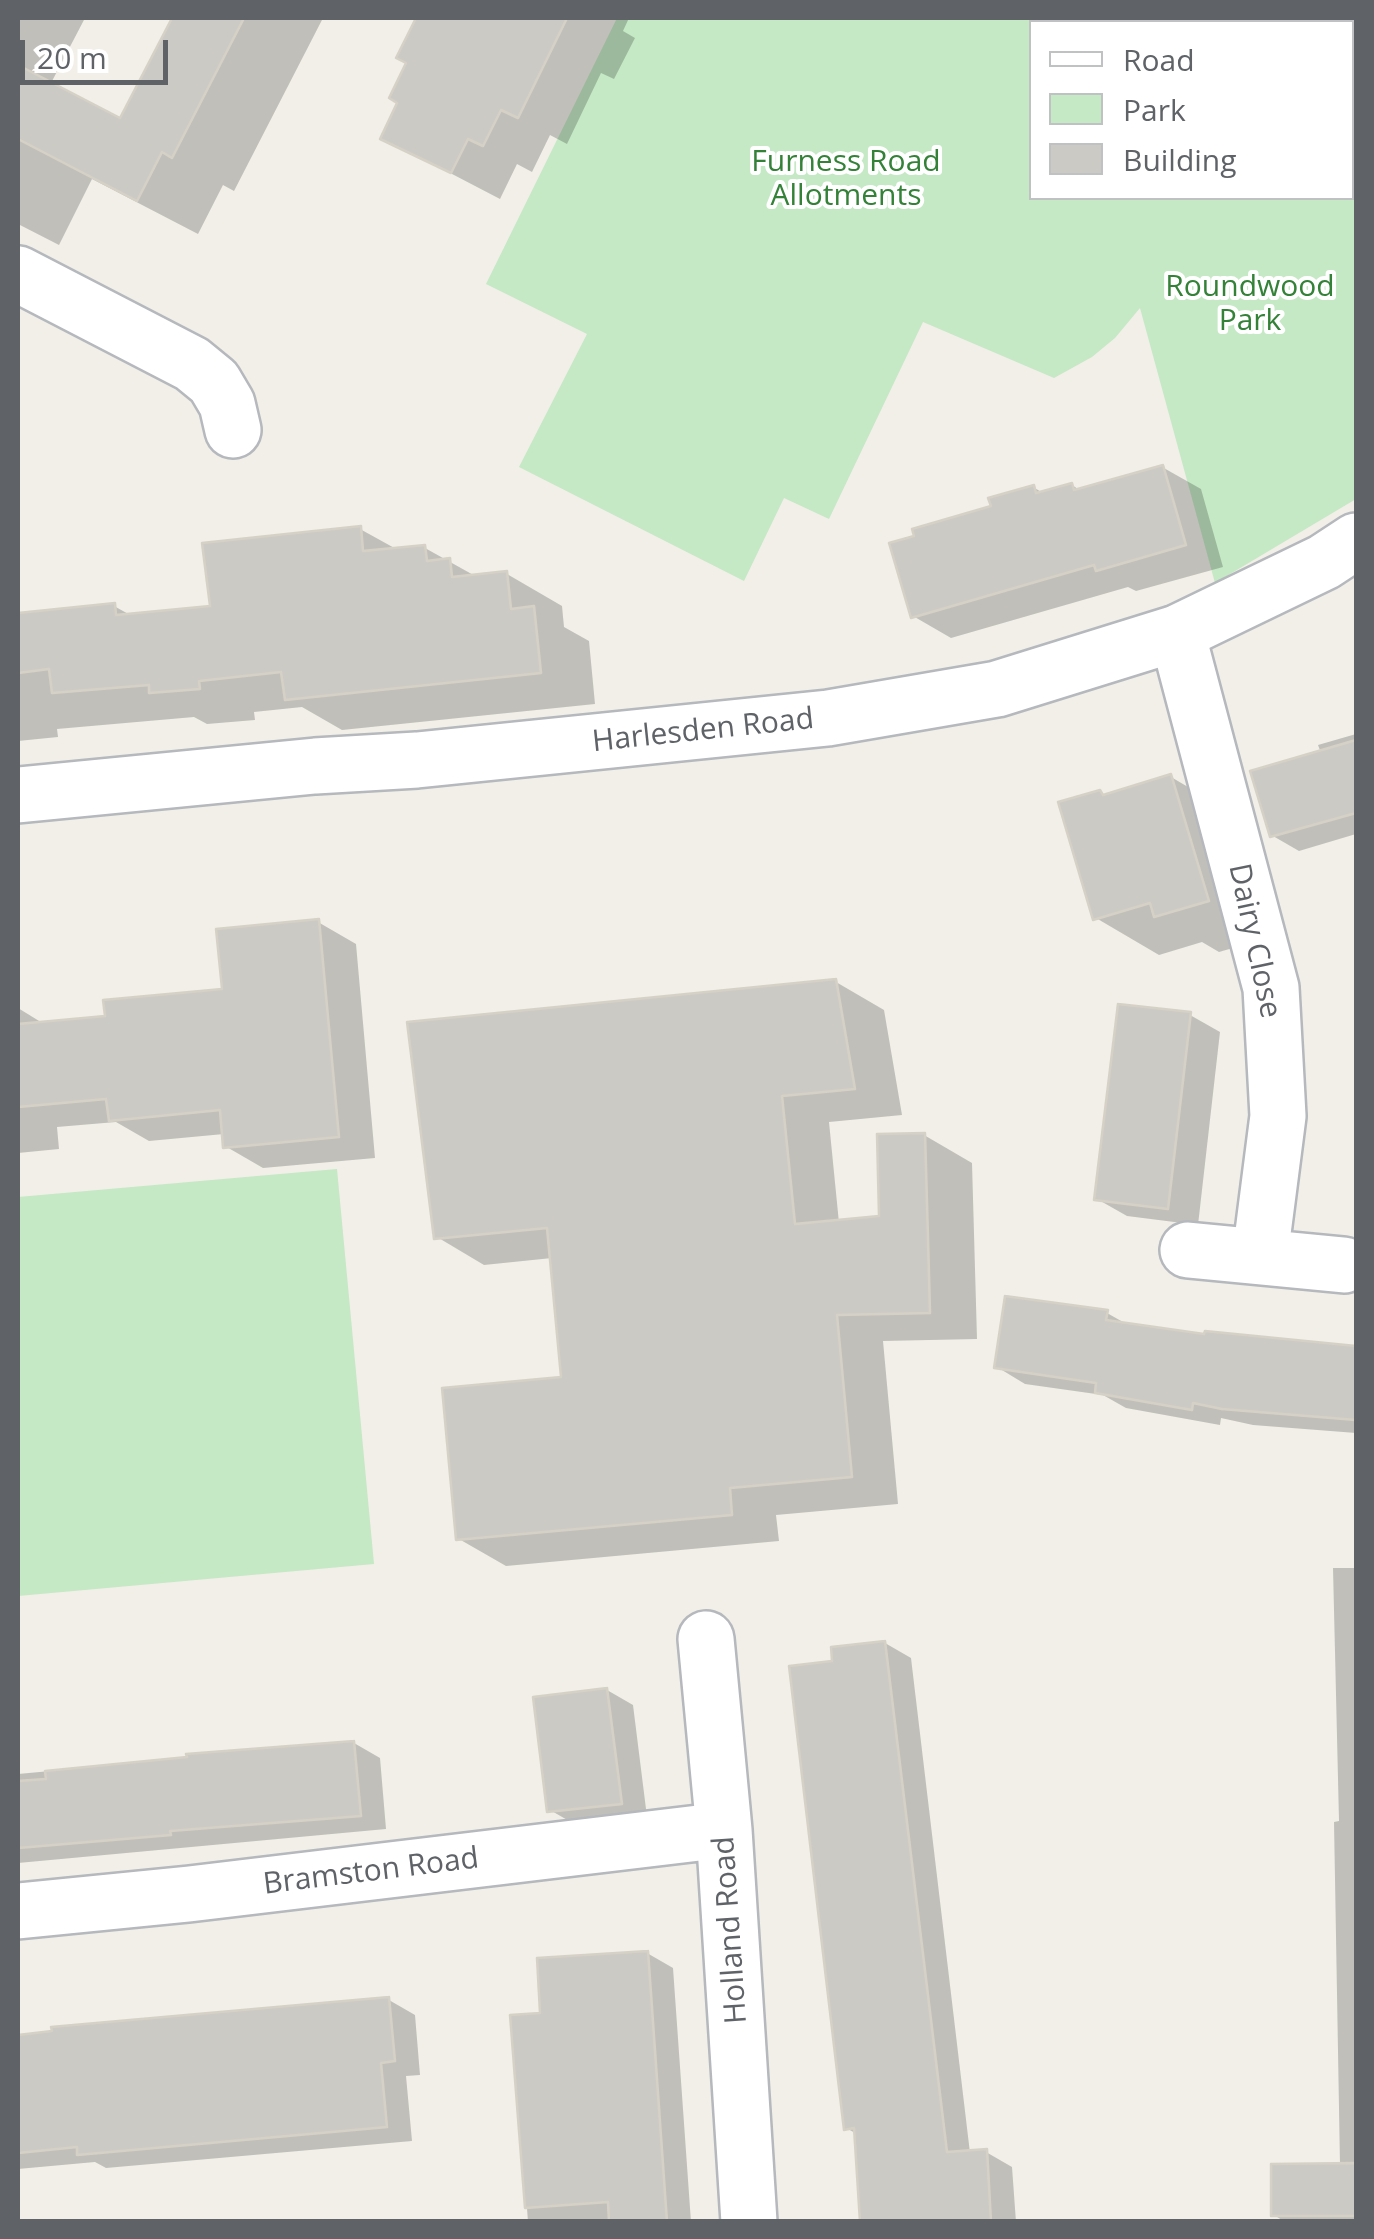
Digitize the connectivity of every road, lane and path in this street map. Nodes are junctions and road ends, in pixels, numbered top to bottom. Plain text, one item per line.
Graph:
1 (18, 274) edge
2 (233, 430) dead end
3 (1356, 541) edge
4 (1177, 633) junction
5 (18, 795) edge
6 (1188, 1250) dead end
7 (1260, 1256) junction
8 (1344, 1265) dead end
9 (706, 1638) dead end
10 (724, 1830) junction
11 (18, 1911) edge
12 (749, 2222) edge

1 - 2 street
3 - 4 street, Harlesden Road
4 - 5 street, Harlesden Road
4 - 7 street, Dairy Close
6 - 7 street
7 - 8 street
9 - 10 street, Holland Road
10 - 11 street, Bramston Road
10 - 12 street, Holland Road

